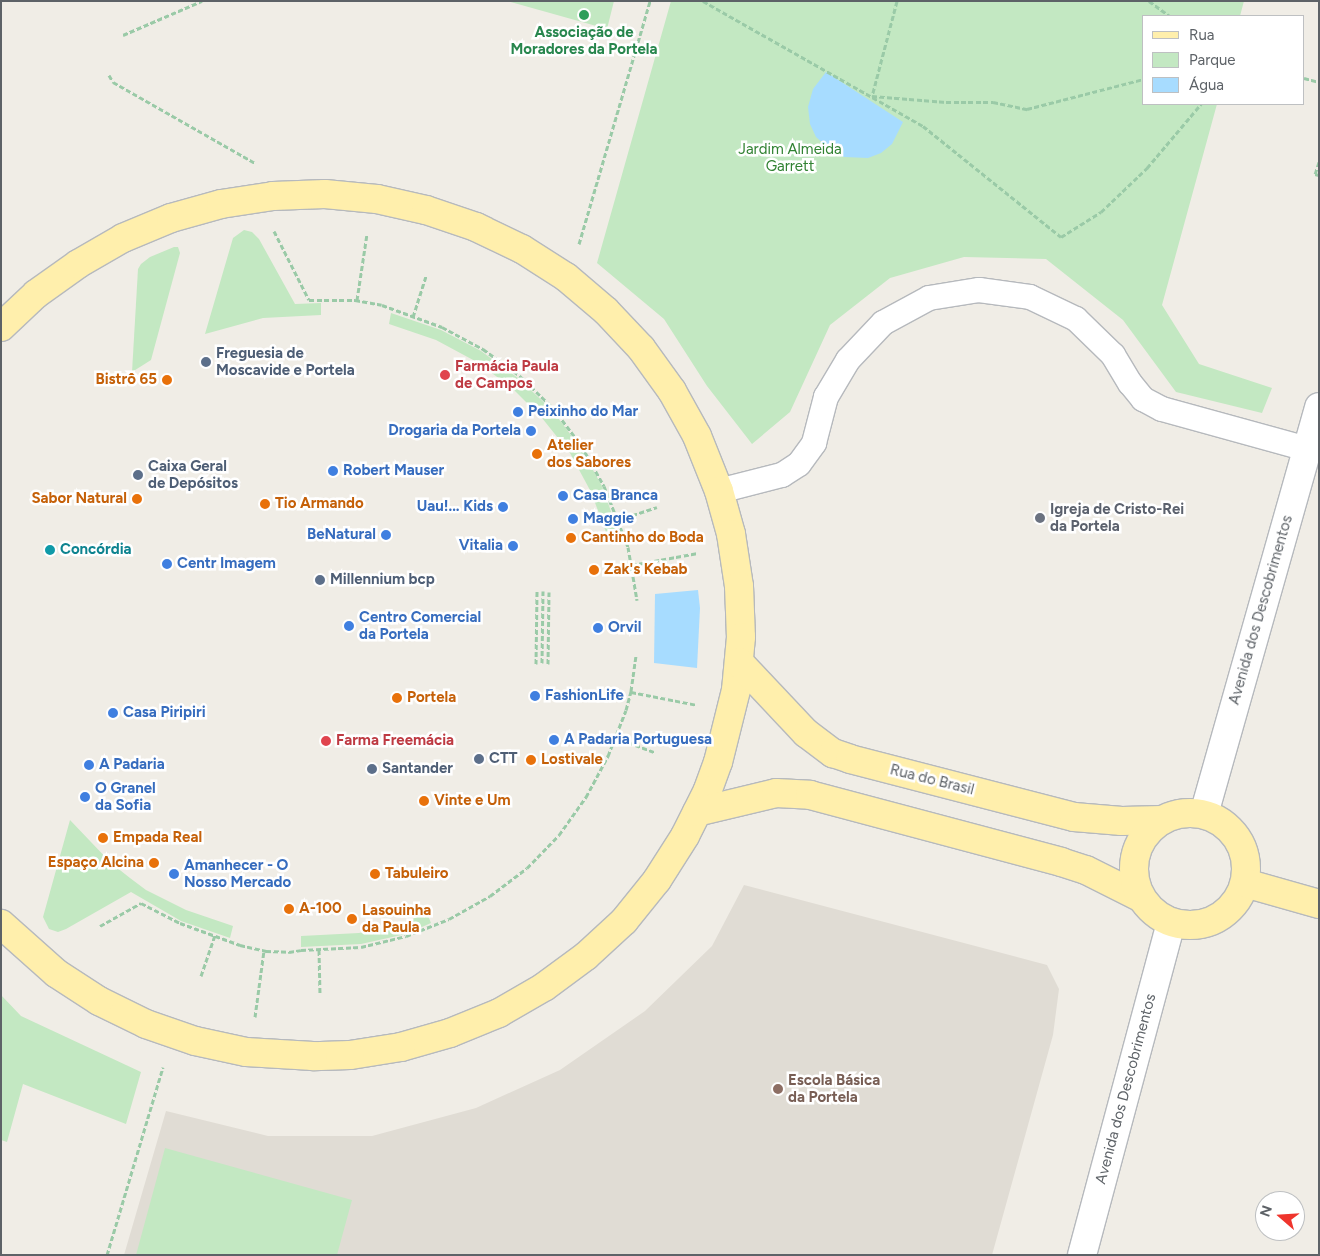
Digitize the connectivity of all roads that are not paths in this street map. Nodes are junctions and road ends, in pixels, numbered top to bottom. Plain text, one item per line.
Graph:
1 (1, 327) edge
2 (1319, 407) edge
3 (1307, 449) junction
4 (719, 491) junction
5 (738, 662) junction
6 (697, 812) junction
7 (1204, 814) junction
8 (1162, 820) junction
9 (1245, 883) junction
10 (1140, 897) junction
11 (1319, 904) edge
12 (1, 924) edge
13 (1172, 924) junction
14 (1082, 1255) edge

1 - 4 main road
2 - 3 street, Avenida dos Descobrimentos
3 - 4 lane
3 - 7 street, Avenida dos Descobrimentos
4 - 5 main road
5 - 6 main road
5 - 8 main road, Rua do Brasil
6 - 10 main road
6 - 12 main road
7 - 8 main road
7 - 9 main road
8 - 10 main road
9 - 11 main road
9 - 13 main road
10 - 13 main road
13 - 14 street, Avenida dos Descobrimentos

